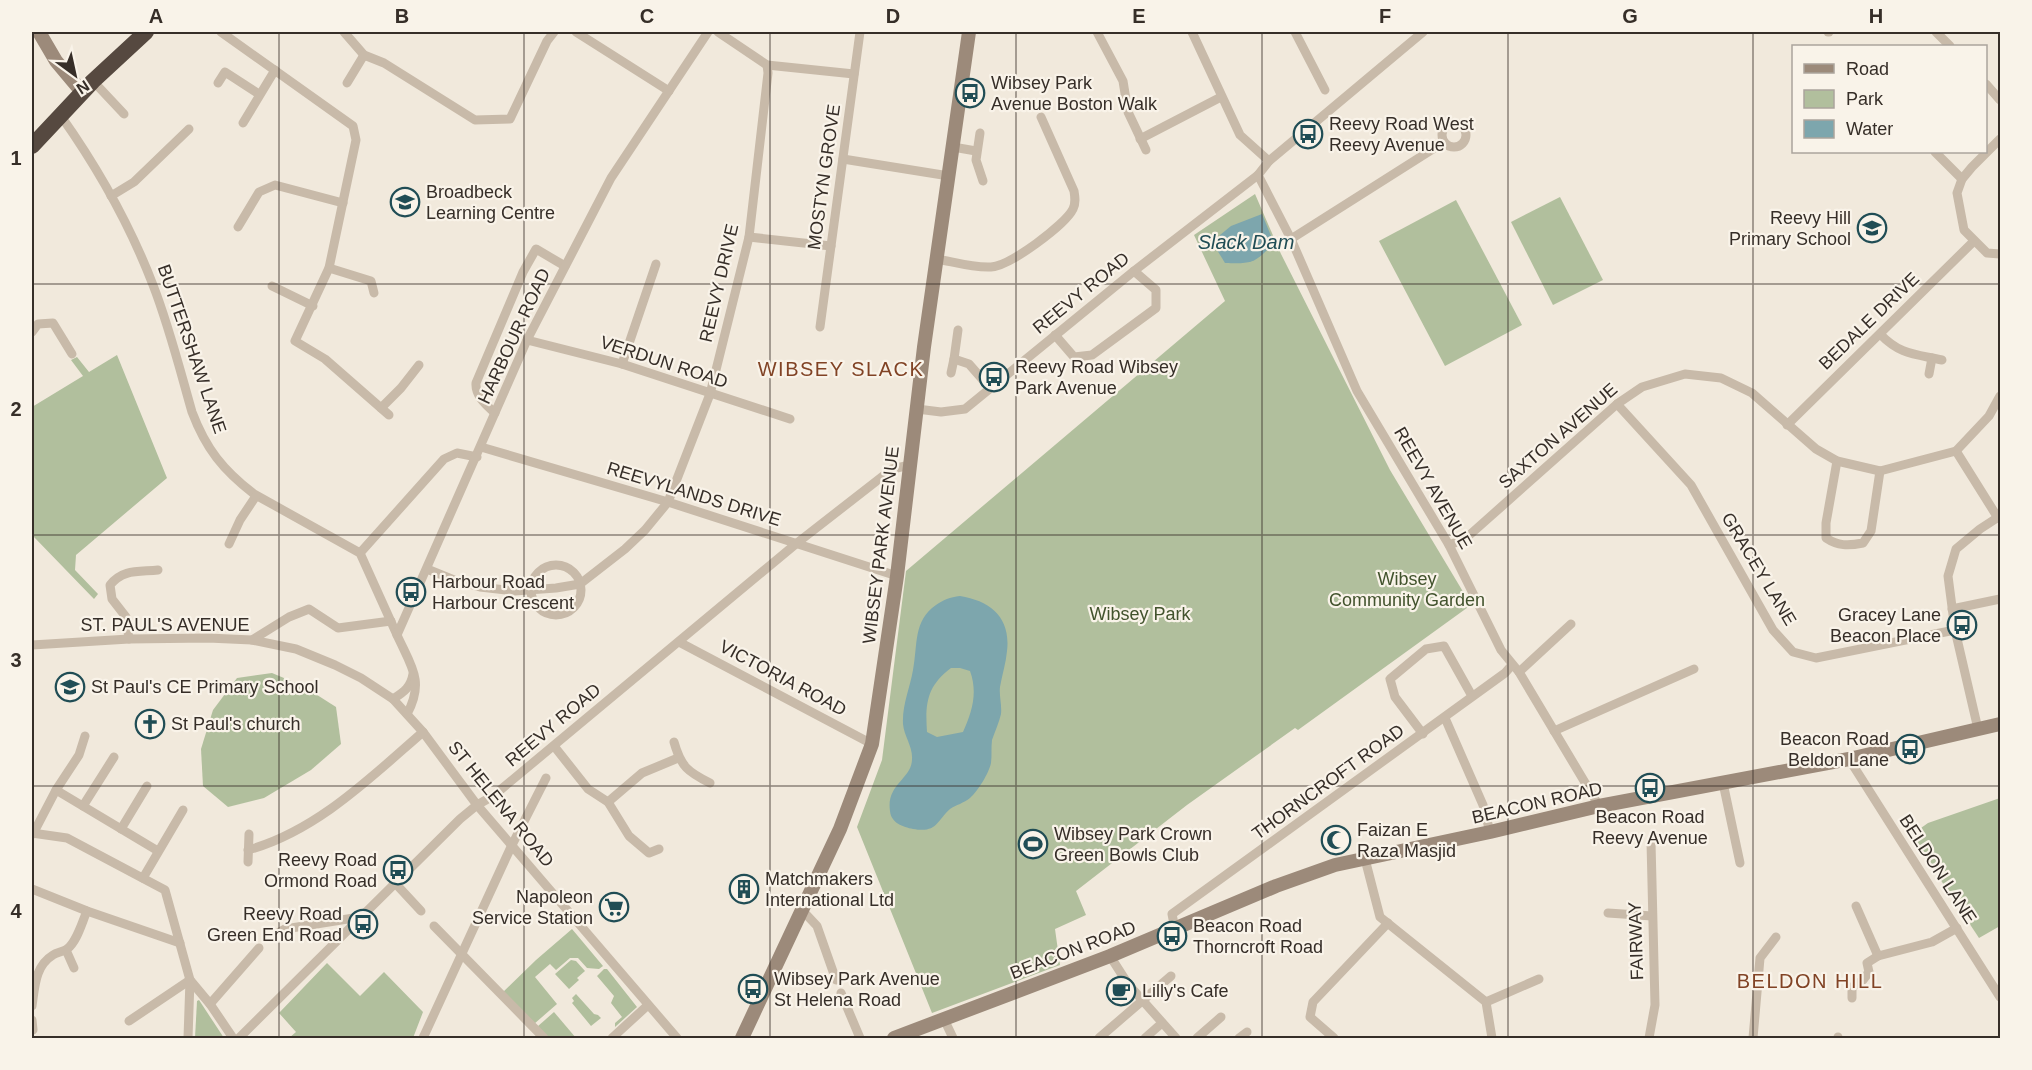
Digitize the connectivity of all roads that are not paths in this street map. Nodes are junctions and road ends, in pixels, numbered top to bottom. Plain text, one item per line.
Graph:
1 (39, 32) edge
2 (146, 32) edge
3 (221, 32) edge
4 (344, 32) edge
5 (554, 32) edge
6 (576, 32) edge
7 (708, 32) edge
8 (718, 32) edge
9 (860, 32) edge
10 (969, 32) edge
11 (1097, 32) edge
12 (1192, 32) edge
13 (1295, 32) edge
14 (1423, 32) edge
15 (1936, 32) edge
16 (1945, 45) edge
17 (364, 55) junction
18 (767, 65) junction
19 (275, 70) junction
20 (854, 74) junction
21 (218, 82) dead end
22 (347, 83) dead end
23 (1987, 85) edge
24 (88, 87) junction
25 (1325, 90) dead end
26 (669, 91) junction
27 (259, 94) junction
28 (1221, 97) junction
29 (2001, 100) edge
30 (124, 114) dead end
31 (61, 116) junction
32 (1041, 117) dead end
33 (243, 123) dead end
34 (189, 129) dead end
35 (980, 133) dead end
36 (1140, 139) junction
37 (2001, 139) edge
38 (1444, 142) dead end
39 (32, 146) edge
40 (953, 147) junction
41 (1146, 150) dead end
42 (976, 151) junction
43 (1936, 153) edge
44 (1986, 153) edge
45 (1987, 153) edge
46 (843, 159) junction
47 (1269, 161) junction
48 (1258, 175) junction
49 (949, 176) junction
50 (1962, 179) junction
51 (983, 181) dead end
52 (111, 196) junction
53 (343, 203) junction
54 (238, 227) dead end
55 (749, 237) junction
56 (1291, 238) junction
57 (1974, 241) junction
58 (831, 246) junction
59 (2001, 254) edge
60 (937, 259) junction
61 (656, 264) dead end
62 (565, 266) junction
63 (329, 268) junction
64 (1134, 271) junction
65 (272, 286) dead end
66 (374, 293) dead end
67 (313, 306) junction
68 (820, 327) dead end
69 (958, 330) dead end
70 (32, 332) edge
71 (1880, 334) junction
72 (1055, 335) junction
73 (526, 340) junction
74 (72, 354) dead end
75 (954, 359) junction
76 (622, 364) junction
77 (419, 365) dead end
78 (951, 373) dead end
79 (1929, 375) dead end
80 (990, 388) junction
81 (710, 394) junction
82 (2001, 396) edge
83 (1617, 404) junction
84 (381, 408) junction
85 (917, 409) junction
86 (495, 413) junction
87 (389, 415) dead end
88 (790, 419) dead end
89 (1787, 424) junction
90 (481, 447) junction
91 (1956, 451) junction
92 (477, 457) junction
93 (1837, 461) junction
94 (910, 465) junction
95 (1880, 471) junction
96 (256, 496) junction
97 (668, 502) junction
98 (2000, 517) edge
99 (797, 543) junction
100 (230, 544) dead end
101 (1449, 545) junction
102 (360, 553) junction
103 (427, 569) junction
104 (158, 570) dead end
105 (897, 576) junction
106 (580, 584) junction
107 (531, 590) junction
108 (2001, 598) edge
109 (1952, 609) junction
110 (391, 621) junction
111 (1571, 624) dead end
112 (1955, 630) junction
113 (397, 635) junction
114 (129, 639) junction
115 (252, 640) junction
116 (679, 642) junction
117 (32, 645) edge
118 (1515, 668) junction
119 (1694, 669) dead end
120 (413, 672) junction
121 (1472, 696) junction
122 (393, 699) junction
123 (407, 714) junction
124 (1445, 718) junction
125 (2001, 724) edge
126 (1977, 729) junction
127 (1554, 731) junction
128 (423, 732) junction
129 (1423, 734) junction
130 (85, 736) dead end
131 (674, 742) dead end
132 (872, 744) junction
133 (554, 746) junction
134 (114, 757) dead end
135 (678, 758) junction
136 (1849, 759) junction
137 (546, 778) dead end
138 (710, 783) dead end
139 (1723, 783) junction
140 (147, 786) dead end
141 (56, 790) junction
142 (608, 802) junction
143 (477, 805) junction
144 (83, 806) junction
145 (1599, 806) junction
146 (183, 810) dead end
147 (121, 829) junction
148 (1490, 832) junction
149 (32, 833) edge
150 (249, 834) dead end
151 (1650, 842) dead end
152 (512, 847) junction
153 (659, 849) dead end
154 (249, 850) junction
155 (158, 851) junction
156 (1365, 859) junction
157 (248, 862) dead end
158 (1740, 863) dead end
159 (143, 878) junction
160 (395, 883) junction
161 (32, 889) edge
162 (802, 910) junction
163 (87, 911) junction
164 (421, 911) dead end
165 (1862, 911) dead end
166 (1608, 913) dead end
167 (1652, 916) junction
168 (360, 917) junction
169 (1388, 923) junction
170 (434, 926) dead end
171 (1175, 928) junction
172 (1957, 928) junction
173 (274, 934) dead end
174 (1776, 937) dead end
175 (180, 943) junction
176 (259, 948) dead end
177 (66, 950) junction
178 (462, 954) junction
179 (1110, 956) junction
180 (1878, 956) junction
181 (74, 968) dead end
182 (1171, 976) dead end
183 (1539, 979) dead end
184 (190, 980) junction
185 (836, 980) dead end
186 (841, 993) dead end
187 (2001, 997) edge
188 (1851, 998) dead end
189 (1142, 1001) junction
190 (1486, 1002) junction
191 (210, 1004) junction
192 (648, 1005) junction
193 (32, 1006) edge
194 (1221, 1017) dead end
195 (944, 1019) junction
196 (32, 1020) edge
197 (129, 1021) dead end
198 (1162, 1023) junction
199 (33, 1030) dead end
200 (188, 1038) edge
201 (233, 1038) edge
202 (239, 1038) edge
203 (423, 1038) edge
204 (544, 1038) edge
205 (612, 1038) edge
206 (677, 1038) edge
207 (742, 1038) edge
208 (860, 1038) edge
209 (894, 1038) edge
210 (954, 1038) edge
211 (1099, 1038) edge
212 (1145, 1038) edge
213 (1176, 1038) edge
214 (1197, 1038) edge
215 (1334, 1038) edge
216 (1492, 1038) edge
217 (1649, 1038) edge
218 (1753, 1038) edge

1 - 24 main road
2 - 24 highway
3 - 19 street
4 - 17 street
5 - 17 street
6 - 26 street
7 - 26 street, HARBOUR ROAD
8 - 18 street
9 - 20 street, MOSTYN GROVE
10 - 40 main road, WIBSEY PARK AVENUE
11 - 36 street
12 - 28 street
13 - 25 street
14 - 47 street, REEVY ROAD
15 - 16 street
17 - 22 street
18 - 20 street
18 - 55 street, REEVY DRIVE
19 - 27 street
19 - 53 street
20 - 46 street, MOSTYN GROVE
21 - 27 street
23 - 29 street
24 - 30 street
24 - 31 highway
26 - 62 street, HARBOUR ROAD
27 - 33 street
28 - 36 street
28 - 47 street
31 - 39 highway
31 - 52 street, BUTTERSHAW LANE
32 - 60 street
34 - 52 street
35 - 42 street
36 - 41 street
37 - 45 street
38 - 56 street
40 - 42 street
40 - 49 main road, WIBSEY PARK AVENUE
42 - 51 street
43 - 50 street
44 - 50 street
46 - 49 street
46 - 58 street, MOSTYN GROVE
47 - 48 street, REEVY ROAD
48 - 56 street, REEVY AVENUE
48 - 64 street, REEVY ROAD
49 - 60 main road, WIBSEY PARK AVENUE
50 - 57 street
52 - 96 street, BUTTERSHAW LANE
53 - 54 street
53 - 63 street
55 - 58 street
55 - 81 street, REEVY DRIVE
56 - 101 street, REEVY AVENUE
57 - 59 street
57 - 71 street, BEDALE DRIVE
58 - 68 street, MOSTYN GROVE
60 - 85 main road, WIBSEY PARK AVENUE
61 - 76 street
62 - 73 street, HARBOUR ROAD
62 - 86 street
63 - 66 street
63 - 67 street
64 - 72 street, REEVY ROAD
64 - 72 street
65 - 67 street
67 - 84 street
69 - 75 street
70 - 74 street
71 - 79 street
71 - 89 street, BEDALE DRIVE
72 - 80 street, REEVY ROAD
73 - 76 street, VERDUN ROAD
73 - 86 street, HARBOUR ROAD
75 - 78 street
75 - 80 street
76 - 81 street, VERDUN ROAD
77 - 84 street
80 - 85 street, REEVY ROAD
81 - 88 street, VERDUN ROAD
81 - 97 street, REEVY DRIVE
82 - 91 street
83 - 89 street, SAXTON AVENUE
83 - 101 street, SAXTON AVENUE
83 - 112 street, GRACEY LANE
84 - 87 street
85 - 94 main road, WIBSEY PARK AVENUE
86 - 90 street, HARBOUR ROAD
89 - 93 street, SAXTON AVENUE
90 - 92 street, HARBOUR ROAD
90 - 97 street, REEVYLANDS DRIVE
91 - 95 street, SAXTON AVENUE
91 - 98 street
92 - 102 street
92 - 103 street, HARBOUR ROAD
93 - 95 street, SAXTON AVENUE
93 - 95 street
94 - 99 street, REEVY ROAD
94 - 105 main road, WIBSEY PARK AVENUE
96 - 100 street
96 - 102 street, BUTTERSHAW LANE
97 - 99 street, REEVYLANDS DRIVE
97 - 106 street, REEVY DRIVE
98 - 109 street
99 - 105 street, REEVYLANDS DRIVE
99 - 116 street, REEVY ROAD
101 - 118 street, REEVY AVENUE
102 - 110 street
103 - 107 street
103 - 113 street, HARBOUR ROAD
104 - 114 street
105 - 132 main road, WIBSEY PARK AVENUE
106 - 107 street
106 - 107 street
106 - 107 street
108 - 109 street
109 - 112 street
110 - 113 street
110 - 115 street
111 - 118 street, THORNCROFT ROAD
112 - 126 street
113 - 120 street
114 - 115 street, ST. PAUL'S AVENUE
114 - 117 street, ST. PAUL'S AVENUE
115 - 122 street, ST. PAUL'S AVENUE
116 - 132 street, VICTORIA ROAD
116 - 133 street, REEVY ROAD
118 - 121 street, THORNCROFT ROAD
118 - 127 street, REEVY AVENUE
119 - 127 street
120 - 122 street
120 - 123 street
121 - 124 street, THORNCROFT ROAD
121 - 129 street
122 - 123 street, ST HELENA ROAD
123 - 128 street, ST HELENA ROAD
124 - 129 street, THORNCROFT ROAD
124 - 148 street
125 - 126 main road, BEACON ROAD
126 - 136 main road, BEACON ROAD
127 - 145 street, REEVY AVENUE
128 - 143 street, ST HELENA ROAD
128 - 154 street
129 - 171 street, THORNCROFT ROAD
130 - 141 street
131 - 135 street
132 - 162 main road, WIBSEY PARK AVENUE
133 - 142 street
133 - 143 street, REEVY ROAD
134 - 144 street
135 - 138 street
135 - 142 street
136 - 139 main road, BEACON ROAD
136 - 172 street, BELDON LANE
137 - 152 street
139 - 145 main road, BEACON ROAD
139 - 158 street
140 - 147 street
141 - 144 street
141 - 149 street
142 - 153 street
143 - 152 street, ST HELENA ROAD
143 - 160 street, REEVY ROAD
144 - 147 street
145 - 148 main road, BEACON ROAD
146 - 155 street
147 - 155 street
148 - 156 main road, BEACON ROAD
149 - 159 street
150 - 154 street
151 - 167 street, FAIRWAY
152 - 178 street
152 - 192 street, ST HELENA ROAD
154 - 157 street
155 - 159 street
156 - 169 street
156 - 171 main road, BEACON ROAD
159 - 175 street
160 - 164 street
160 - 168 street, REEVY ROAD
161 - 163 street
162 - 185 street
162 - 207 main road, WIBSEY PARK AVENUE
163 - 175 street
163 - 177 street
165 - 180 street
166 - 167 street
167 - 217 street, FAIRWAY
168 - 173 street
168 - 202 street, REEVY ROAD
169 - 190 street
169 - 215 street
170 - 178 street
171 - 179 main road, BEACON ROAD
172 - 180 street
172 - 187 street, BELDON LANE
174 - 218 street
175 - 184 street
176 - 191 street
177 - 181 street
177 - 193 street
178 - 203 street
178 - 204 street
179 - 189 street
179 - 195 main road, BEACON ROAD
180 - 188 street
182 - 189 street
183 - 190 street
184 - 191 street
184 - 197 street
184 - 200 street
186 - 208 street
189 - 198 street
189 - 211 street
190 - 216 street
191 - 201 street
192 - 205 street
192 - 206 street, ST HELENA ROAD
194 - 214 street
195 - 209 main road, BEACON ROAD
195 - 210 street
196 - 199 street
198 - 212 street
198 - 213 street

